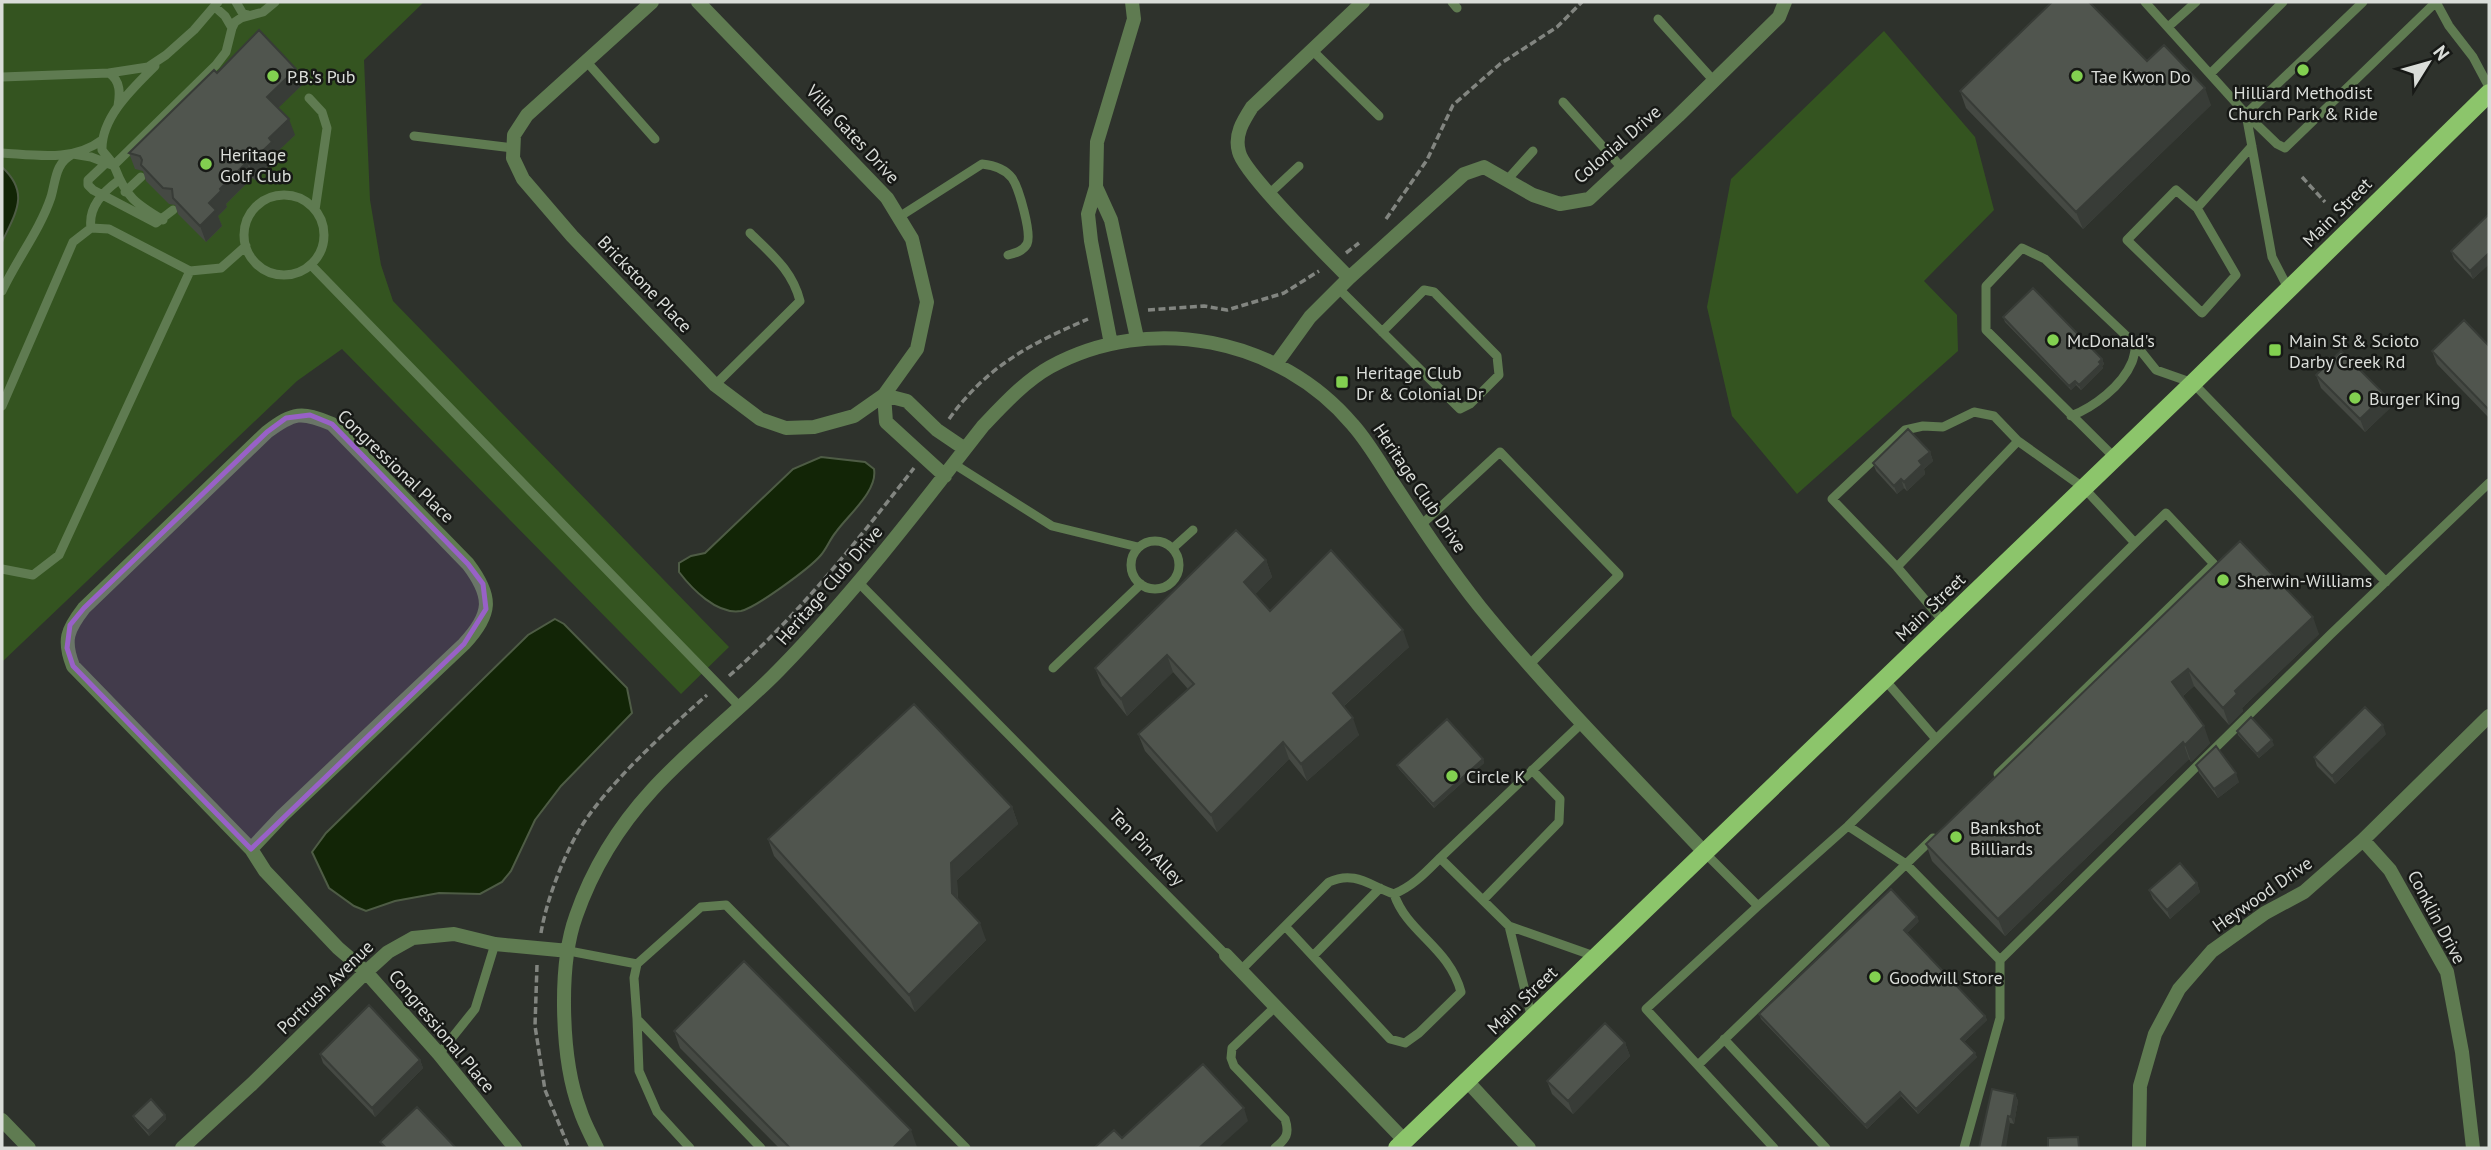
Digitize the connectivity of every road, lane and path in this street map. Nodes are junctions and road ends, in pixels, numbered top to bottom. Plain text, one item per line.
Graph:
1 (236, 2) edge
2 (275, 2) edge
3 (652, 2) edge
4 (698, 2) edge
5 (1132, 2) edge
6 (1363, 2) edge
7 (1582, 2) edge
8 (1785, 2) edge
9 (2145, 2) edge
10 (2196, 2) edge
11 (2283, 2) edge
12 (2364, 2) edge
13 (2436, 2) edge
14 (216, 4) edge
15 (248, 15) junction
16 (1658, 19) dead end
17 (2168, 27) junction
18 (232, 28) junction
19 (1312, 50) junction
20 (163, 57) junction
21 (586, 61) junction
22 (109, 73) junction
23 (2210, 74) junction
24 (2, 78) edge
25 (1714, 81) junction
26 (2489, 87) edge
27 (2489, 93) edge
28 (309, 99) dead end
29 (1563, 102) dead end
30 (116, 111) junction
31 (2246, 114) junction
32 (1379, 116) dead end
33 (414, 136) dead end
34 (655, 139) dead end
35 (102, 140) junction
36 (2252, 146) junction
37 (513, 148) junction
38 (1533, 151) dead end
39 (2, 153) edge
40 (73, 154) junction
41 (110, 164) junction
42 (1299, 166) dead end
43 (1622, 168) junction
44 (141, 177) edge
45 (2302, 177) dead end
46 (119, 180) junction
47 (1507, 180) junction
48 (1096, 187) junction
49 (125, 191) junction
50 (1269, 194) junction
51 (101, 195) junction
52 (2325, 202) dead end
53 (2197, 208) junction
54 (173, 210) edge
55 (315, 210) junction
56 (899, 218) junction
57 (163, 220) junction
58 (1381, 226) dead end
59 (91, 228) junction
60 (750, 233) dead end
61 (1362, 240) dead end
62 (246, 246) junction
63 (1009, 255) dead end
64 (1334, 262) junction
65 (311, 265) junction
66 (190, 271) junction
67 (1344, 284) junction
68 (2, 290) edge
69 (2289, 290) junction
70 (1131, 312) junction
71 (1105, 316) junction
72 (1382, 332) junction
73 (1137, 338) junction
74 (1111, 344) junction
75 (2136, 345) junction
76 (1276, 364) junction
77 (2193, 383) junction
78 (715, 385) junction
79 (884, 395) junction
80 (2, 406) edge
81 (2071, 416) junction
82 (940, 432) junction
83 (2018, 441) junction
84 (965, 449) junction
85 (922, 457) junction
86 (2115, 458) junction
87 (950, 470) junction
88 (2489, 483) edge
89 (2084, 488) junction
90 (1421, 524) junction
91 (1194, 530) dead end
92 (2135, 544) junction
93 (1138, 547) junction
94 (1173, 548) junction
95 (1897, 567) junction
96 (2, 569) edge
97 (2386, 582) junction
98 (859, 583) junction
99 (1141, 584) junction
100 (1944, 623) junction
101 (1530, 664) junction
102 (1053, 668) dead end
103 (1885, 680) junction
104 (719, 685) junction
105 (740, 707) junction
106 (2489, 716) edge
107 (1582, 723) junction
108 (1936, 739) junction
109 (1532, 770) junction
110 (1995, 777) edge
111 (1847, 826) junction
112 (1936, 835) edge
113 (2363, 840) junction
114 (251, 849) junction
115 (1705, 853) junction
116 (1440, 858) junction
117 (1906, 864) junction
118 (1380, 888) junction
119 (1394, 894) junction
120 (1483, 900) junction
121 (1758, 906) junction
122 (1285, 926) junction
123 (1508, 926) junction
124 (495, 944) junction
125 (539, 950) junction
126 (569, 951) junction
127 (1226, 956) joint
128 (1312, 956) junction
129 (1597, 957) junction
130 (2000, 960) junction
131 (637, 964) junction
132 (1240, 971) junction
133 (366, 972) junction
134 (1275, 1007) junction
135 (637, 1019) junction
136 (1532, 1019) junction
137 (1724, 1039) junction
138 (439, 1054) junction
139 (1698, 1065) junction
140 (1467, 1081) junction
141 (2, 1120) edge
142 (1401, 1145) edge
143 (29, 1148) edge
144 (183, 1148) edge
145 (515, 1148) edge
146 (569, 1148) edge
147 (597, 1148) edge
148 (690, 1148) edge
149 (761, 1148) edge
150 (966, 1148) edge
151 (1275, 1148) edge
152 (1529, 1148) edge
153 (1774, 1148) edge
154 (1826, 1148) edge
155 (1964, 1148) edge
156 (2139, 1148) edge
157 (2473, 1148) edge

1 - 15 lane
2 - 15 lane
3 - 21 street
4 - 56 street, Villa Gates Drive
5 - 48 street
6 - 19 street
7 - 58 path
8 - 25 street, Colonial Drive
9 - 17 lane
10 - 17 lane
11 - 23 lane
12 - 31 lane
13 - 26 lane
13 - 31 lane
14 - 18 lane
14 - 20 lane
15 - 18 lane
16 - 25 lane
17 - 23 lane
18 - 41 lane
19 - 32 lane
19 - 50 street
20 - 22 lane
20 - 30 lane
21 - 34 lane
21 - 37 street
22 - 24 lane
22 - 30 lane
23 - 31 lane
25 - 43 street, Colonial Drive
27 - 69 main road, Main Street
28 - 55 lane
29 - 43 lane
30 - 35 lane
31 - 36 lane
33 - 37 lane
35 - 40 lane
35 - 41 lane
36 - 53 lane
36 - 69 lane
37 - 78 street, Brickstone Place
38 - 47 lane
39 - 40 lane
40 - 41 lane
40 - 68 lane
41 - 46 lane
41 - 51 lane
42 - 50 lane
43 - 47 street, Colonial Drive
44 - 49 lane
45 - 52 path
46 - 49 lane
46 - 51 lane
47 - 67 street, Colonial Drive
48 - 70 street
48 - 71 street
49 - 57 lane
50 - 64 street
51 - 57 lane
51 - 59 lane
53 - 53 lane
54 - 57 lane
55 - 62 lane
55 - 65 lane
56 - 63 lane
56 - 79 street, Villa Gates Drive
59 - 66 lane
59 - 80 lane
60 - 78 lane
61 - 64 path
62 - 65 lane
62 - 66 lane
64 - 67 street
64 - 70 path
65 - 104 lane
66 - 96 lane
67 - 72 lane
67 - 76 street, Colonial Drive
69 - 77 main road, Main Street
70 - 73 street
71 - 74 street
71 - 82 path
72 - 72 lane
73 - 74 street, Heritage Club Drive
73 - 76 street, Heritage Club Drive
74 - 84 street, Heritage Club Drive
75 - 77 lane
75 - 81 lane
75 - 81 lane
76 - 90 street, Heritage Club Drive
77 - 86 main road, Main Street
77 - 97 lane
78 - 79 street, Brickstone Place
79 - 82 street
79 - 85 street
81 - 86 lane
82 - 84 street
83 - 89 lane
83 - 95 lane
83 - 95 lane
84 - 87 street, Heritage Club Drive
85 - 87 street
85 - 104 path
86 - 89 main road, Main Street
87 - 93 lane
87 - 98 street, Heritage Club Drive
88 - 97 lane
89 - 92 lane
89 - 100 main road, Main Street
90 - 101 street, Heritage Club Drive
90 - 101 lane
91 - 94 lane
92 - 108 lane
92 - 110 lane
93 - 94 lane
93 - 99 lane
94 - 99 lane
95 - 100 lane
97 - 130 lane
98 - 105 street, Heritage Club Drive
98 - 127 lane, Ten Pin Alley
99 - 102 lane
100 - 103 main road, Main Street
101 - 107 street, Heritage Club Drive
103 - 108 lane
103 - 115 main road, Main Street
104 - 105 lane
104 - 125 path
105 - 126 street, Heritage Club Drive
106 - 113 street, Heywood Drive
107 - 109 lane
107 - 115 street, Heritage Club Drive
108 - 111 lane
109 - 116 lane
109 - 120 lane
111 - 117 lane
111 - 121 lane
112 - 117 lane
113 - 156 street, Heywood Drive
113 - 157 street, Conklin Drive
114 - 114 street, Congressional Place
114 - 133 street, Congressional Place
115 - 121 lane
115 - 129 main road, Main Street
116 - 119 lane
116 - 120 lane
117 - 130 lane
117 - 137 lane
118 - 119 lane
118 - 122 lane
118 - 128 lane
119 - 128 lane
120 - 123 lane
121 - 139 lane
122 - 128 lane
122 - 132 lane
123 - 129 lane
123 - 136 lane
124 - 125 street, Portrush Avenue
124 - 133 street, Portrush Avenue
124 - 138 lane
125 - 126 street, Portrush Avenue
125 - 146 path
126 - 131 lane
126 - 147 street, Heritage Club Drive
127 - 132 street, Ten Pin Alley
129 - 136 main road, Main Street
130 - 155 lane
131 - 135 lane
131 - 150 lane
132 - 134 street, Ten Pin Alley
133 - 138 street, Congressional Place
133 - 144 street, Portrush Avenue
134 - 142 street, Ten Pin Alley
134 - 151 lane
135 - 148 lane
135 - 149 lane
136 - 140 main road, Main Street
137 - 139 lane
137 - 154 lane
138 - 145 street, Congressional Place
139 - 153 lane
140 - 142 main road, Main Street
140 - 152 street
141 - 143 street

